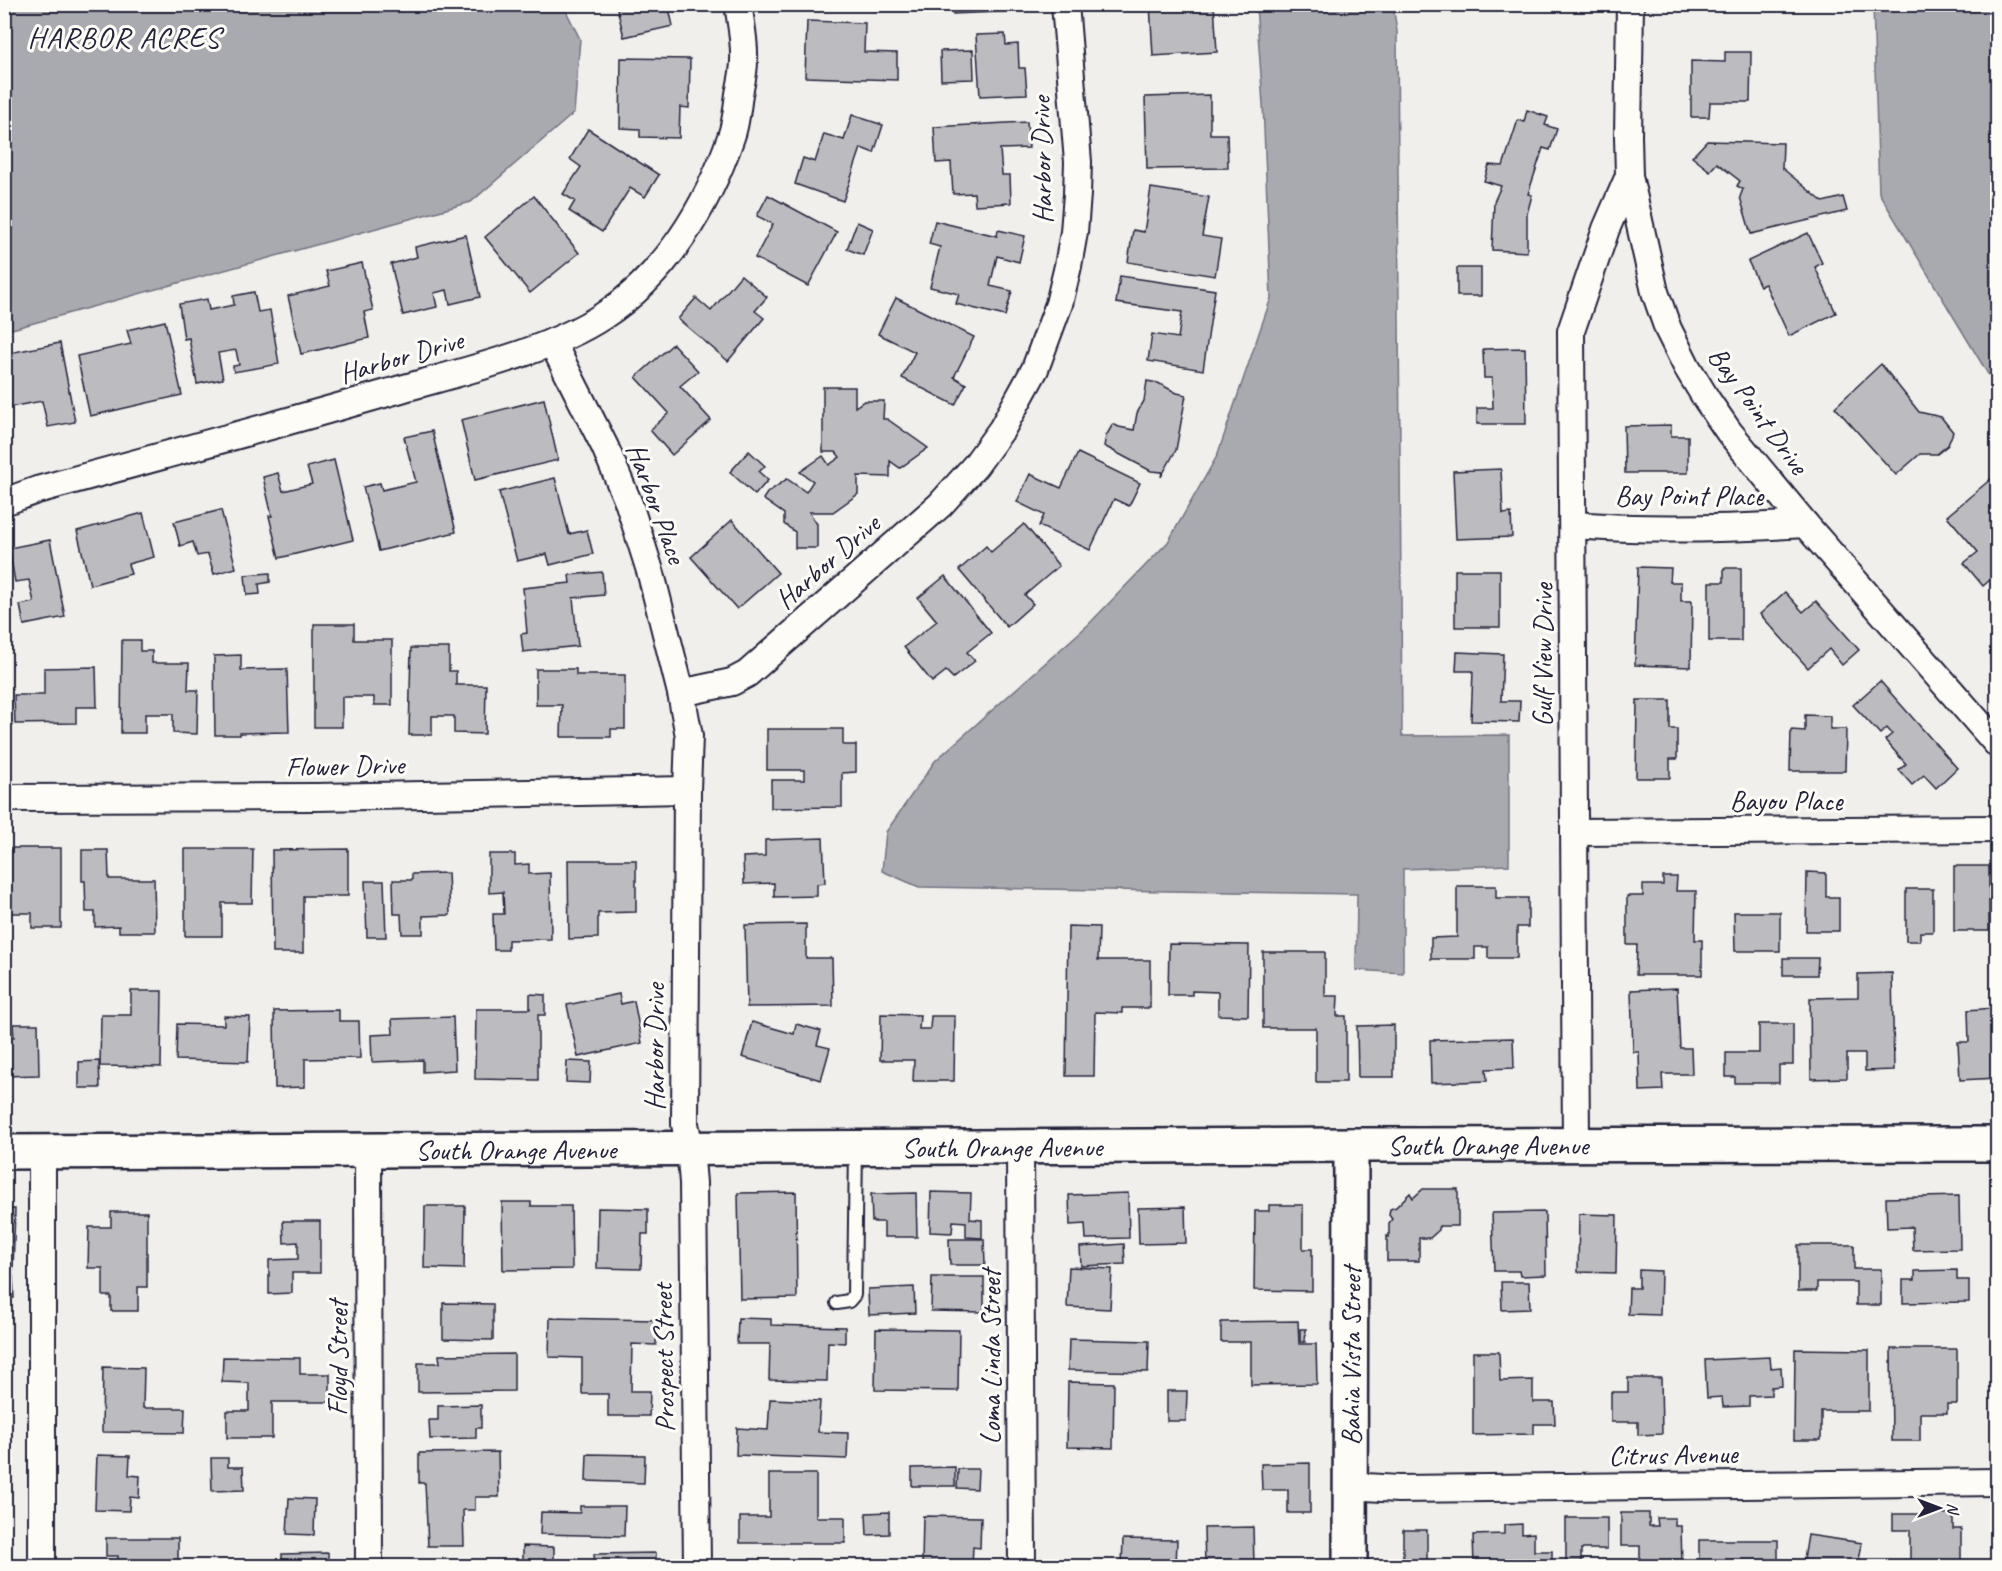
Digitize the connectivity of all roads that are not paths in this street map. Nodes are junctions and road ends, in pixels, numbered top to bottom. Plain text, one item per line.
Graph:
1 (738, 4) edge
2 (1065, 4) edge
3 (1630, 4) edge
4 (1629, 176) junction
5 (552, 342) junction
6 (4, 502) edge
7 (1805, 524) junction
8 (1573, 525) junction
9 (681, 693) junction
10 (1998, 745) edge
11 (687, 789) junction
12 (4, 798) edge
13 (1998, 829) edge
14 (1574, 832) junction
15 (1998, 1144) edge
16 (1351, 1145) junction
17 (1576, 1145) junction
18 (856, 1147) junction
19 (1020, 1147) junction
20 (690, 1148) junction
21 (368, 1150) junction
22 (4, 1152) edge
23 (42, 1152) junction
24 (837, 1303) dead end
25 (1998, 1482) edge
26 (1350, 1486) junction
27 (42, 1566) edge
28 (369, 1566) edge
29 (697, 1566) edge
30 (1022, 1566) edge
31 (1350, 1566) edge

1 - 5 street, Harbor Drive
2 - 9 street, Harbor Drive
3 - 4 street, Bay Point Drive
4 - 7 street, Bay Point Drive
4 - 8 street, Gulf View Drive
5 - 6 street, Harbor Drive
5 - 9 street, Harbor Place
7 - 8 street, Bay Point Place
7 - 10 street, Bay Point Drive
8 - 14 street, Gulf View Drive
9 - 11 street, Harbor Drive
11 - 12 street, Flower Drive
11 - 20 street, Harbor Drive
13 - 14 street, Bayou Place
14 - 17 street, Gulf View Drive
15 - 17 street, South Orange Avenue
16 - 17 street, South Orange Avenue
16 - 19 street, South Orange Avenue
16 - 26 street, Bahia Vista Street
18 - 19 street, South Orange Avenue
18 - 20 street, South Orange Avenue
18 - 24 lane
19 - 30 street, Loma Linda Street
20 - 21 street, South Orange Avenue
20 - 29 street, Prospect Street
21 - 23 street, South Orange Avenue
21 - 28 street, Floyd Street
22 - 23 street, South Orange Avenue
23 - 27 street
25 - 26 street, Citrus Avenue
26 - 31 street, Bahia Vista Street

